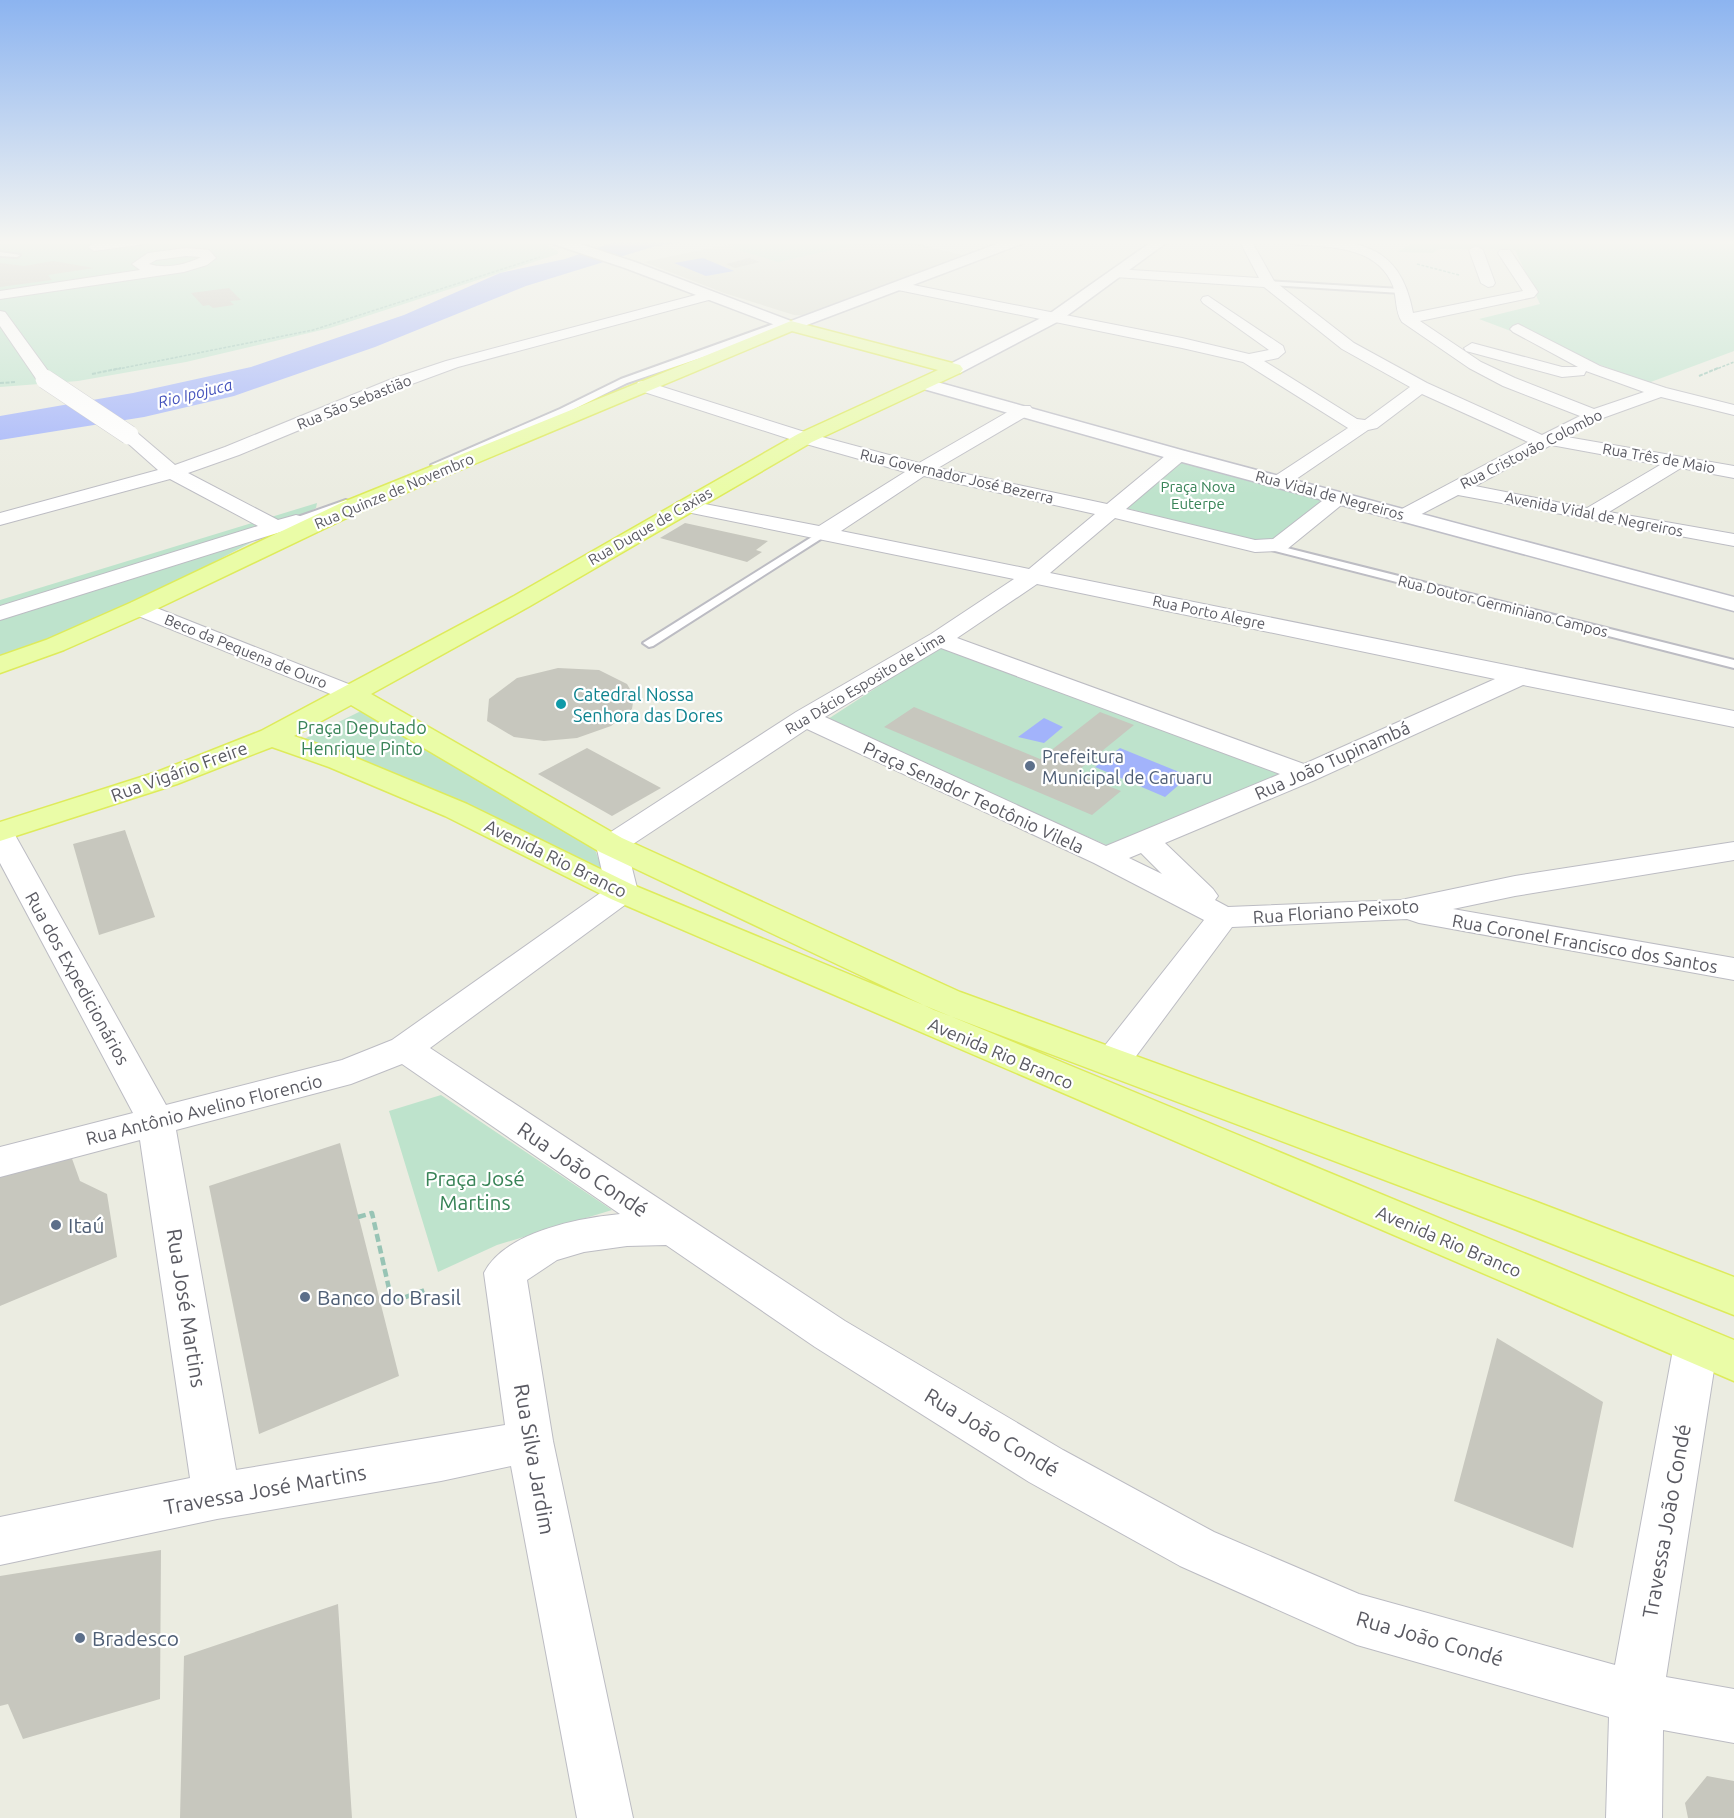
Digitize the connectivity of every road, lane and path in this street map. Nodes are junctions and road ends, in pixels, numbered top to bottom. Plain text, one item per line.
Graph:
1 (7, 325) edge
2 (329, 325) edge
3 (599, 325) edge
4 (788, 325) junction
5 (1040, 325) edge
6 (1093, 325) edge
7 (1193, 325) edge
8 (1243, 325) edge
9 (1321, 325) edge
10 (1416, 325) edge
11 (1518, 329) dead end
12 (313, 330) joint
13 (1436, 338) junction
14 (1182, 343) junction
15 (1249, 359) junction
16 (954, 369) junction
17 (1594, 369) junction
18 (82, 376) dead end
19 (23, 382) dead end
20 (0, 383) edge
21 (926, 384) junction
22 (644, 386) junction
23 (1421, 387) junction
24 (1660, 392) junction
25 (1024, 410) junction
26 (1734, 410) edge
27 (1594, 416) junction
28 (1362, 426) junction
29 (805, 438) junction
30 (1546, 440) junction
31 (1178, 455) junction
32 (1678, 462) junction
33 (921, 470) junction
34 (172, 472) junction
35 (1734, 472) edge
36 (1279, 482) junction
37 (1455, 488) junction
38 (1338, 498) junction
39 (684, 506) junction
40 (1110, 511) junction
41 (1405, 515) junction
42 (1590, 515) junction
43 (0, 519) edge
44 (297, 521) junction
45 (275, 527) junction
46 (823, 533) junction
47 (1734, 540) edge
48 (1271, 547) junction
49 (234, 562) junction
50 (1034, 576) junction
51 (1734, 604) edge
52 (139, 608) junction
53 (0, 613) edge
54 (939, 639) junction
55 (650, 643) dead end
56 (0, 664) edge
57 (1734, 664) edge
58 (1518, 678) junction
59 (352, 694) junction
60 (805, 718) junction
61 (1734, 719) edge
62 (271, 737) junction
63 (1305, 774) junction
64 (0, 833) edge
65 (1145, 840) junction
66 (611, 844) junction
67 (1734, 851) edge
68 (1105, 857) junction
69 (1515, 886) junction
70 (622, 892) junction
71 (1401, 910) junction
72 (1223, 917) junction
73 (1557, 936) junction
74 (1734, 969) edge
75 (405, 1049) junction
76 (1112, 1062) junction
77 (156, 1121) junction
78 (0, 1162) edge
79 (358, 1217) dead end
80 (672, 1229) junction
81 (425, 1290) dead end
82 (1734, 1296) edge
83 (1715, 1353) edge
84 (530, 1441) junction
85 (218, 1496) junction
86 (0, 1541) edge
87 (1636, 1698) junction
88 (1734, 1716) edge
89 (605, 1818) edge
90 (1634, 1818) edge

1 - 34 street, bridge
2 - 12 path
3 - 34 street, Rua São Sebastião
4 - 16 main road
4 - 22 main road, Rua Quinze de Novembro
4 - 44 lane
5 - 16 street
6 - 14 street
7 - 14 street
8 - 15 street
9 - 23 street, Rua Três de Maio
10 - 13 street
11 - 17 street
12 - 18 path
13 - 17 street
13 - 27 street
14 - 15 street
15 - 28 street
16 - 21 main road, Rua Duque de Caxias
17 - 24 street
19 - 20 path
21 - 25 street, Rua Vidal de Negreiros
21 - 29 main road, Rua Duque de Caxias
22 - 29 street, Rua Governador José Bezerra
22 - 49 main road, Rua Quinze de Novembro
23 - 28 street
23 - 30 street, Rua Três de Maio
24 - 26 street
24 - 27 street, Rua Cristovão Colombo
25 - 31 street, Rua Vidal de Negreiros
25 - 33 street
27 - 30 street, Rua Cristovão Colombo
28 - 36 street
29 - 33 street, Rua Governador José Bezerra
29 - 39 main road, Rua Duque de Caxias
30 - 32 street, Rua Três de Maio
30 - 37 street, Rua Cristovão Colombo
31 - 36 street, Rua Vidal de Negreiros
31 - 40 street, Rua Dácio Esposito de Lima
32 - 35 street, Rua Três de Maio
32 - 42 street
33 - 40 street, Rua Governador José Bezerra
33 - 46 street
34 - 43 street, Rua São Sebastião
34 - 45 street
36 - 38 street, Rua Vidal de Negreiros
37 - 41 street, Rua Cristovão Colombo
37 - 42 street, Avenida Vidal de Negreiros
38 - 41 street, Rua Vidal de Negreiros
38 - 48 street
39 - 46 street, Rua Porto Alegre
39 - 59 main road, Rua Duque de Caxias
40 - 48 street, Rua Governador José Bezerra
40 - 50 street, Rua Dácio Esposito de Lima
41 - 51 street, Rua Vidal de Negreiros
42 - 47 street, Avenida Vidal de Negreiros
44 - 45 street
44 - 49 lane
45 - 53 street
46 - 50 street, Rua Porto Alegre
46 - 55 lane
48 - 57 lane, Rua Doutor Germiniano Campos
49 - 52 main road, Rua Quinze de Novembro
50 - 54 street, Rua Dácio Esposito de Lima
50 - 58 street, Rua Porto Alegre
52 - 56 main road, Rua Quinze de Novembro
52 - 59 street, Beco da Pequena de Ouro
54 - 60 street, Rua Dácio Esposito de Lima
54 - 63 street
58 - 61 street, Rua Porto Alegre
58 - 63 street, Rua João Tupinambá
59 - 62 main road, Rua Vigário Freire
59 - 66 main road, Avenida Rio Branco
60 - 66 street, Rua Dácio Esposito de Lima
60 - 68 street, Praça Senador Teotônio Vilela
62 - 64 main road, Rua Vigário Freire
62 - 70 main road, Avenida Rio Branco
63 - 65 street, Rua João Tupinambá
64 - 77 street, Rua dos Expedicionários
65 - 68 street, Praça Senador Teotônio Vilela
65 - 72 street
66 - 70 street
66 - 76 main road, Avenida Rio Branco
67 - 69 street, Rua Floriano Peixoto
68 - 72 street
69 - 71 street, Rua Floriano Peixoto
69 - 73 street
70 - 75 street, Rua Antônio Avelino Florencio
70 - 83 main road, Avenida Rio Branco
71 - 72 street, Rua Floriano Peixoto
71 - 73 street, Rua Coronel Francisco dos Santos
72 - 76 street
73 - 74 street, Rua Coronel Francisco dos Santos
75 - 77 street, Rua Antônio Avelino Florencio
75 - 80 street, Rua João Condé
76 - 82 main road, Avenida Rio Branco
77 - 78 street, Rua Antônio Avelino Florencio
77 - 85 street, Rua José Martins
79 - 81 path
80 - 84 street, Rua Silva Jardim
80 - 87 street, Rua João Condé
83 - 87 street, Travessa João Condé
84 - 85 street, Travessa José Martins
84 - 89 street, Rua Silva Jardim
85 - 86 street, Travessa José Martins
87 - 88 street, Rua João Condé
87 - 90 street

